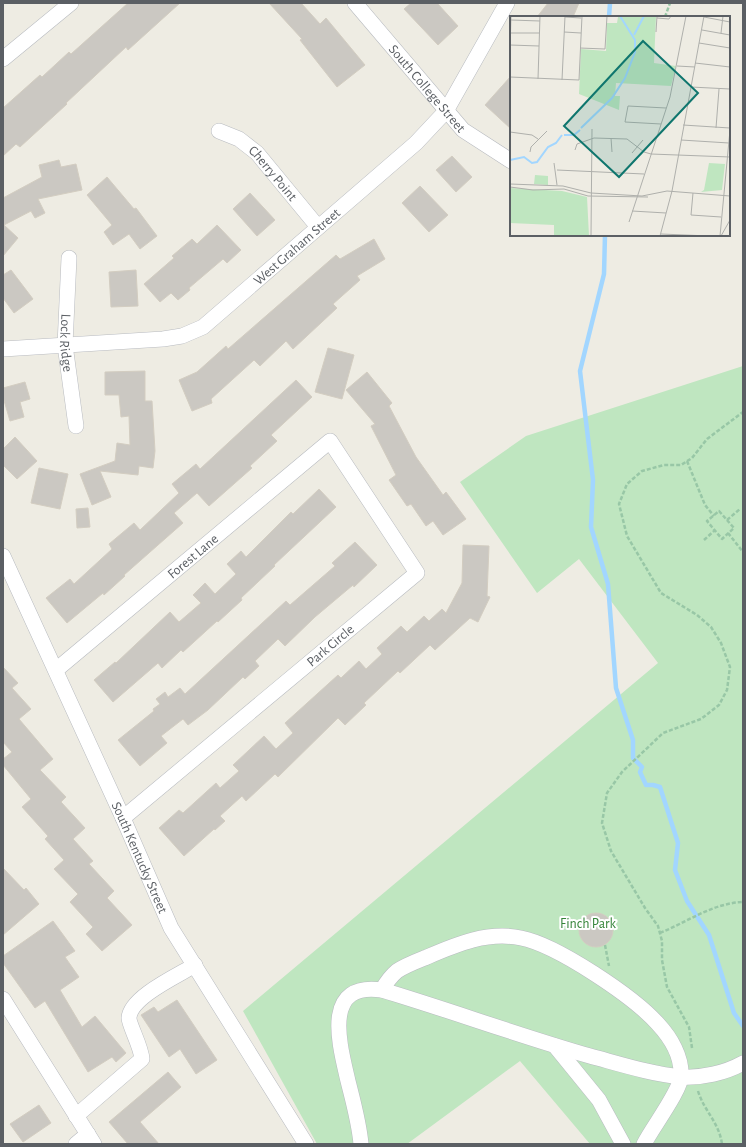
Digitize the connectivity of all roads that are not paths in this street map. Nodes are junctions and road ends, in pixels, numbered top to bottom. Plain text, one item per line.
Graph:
1 (71, 3) edge
2 (355, 3) edge
3 (508, 3) edge
4 (3, 59) edge
5 (446, 111) junction
6 (219, 131) dead end
7 (510, 160) edge
8 (318, 227) junction
9 (69, 258) dead end
10 (65, 345) junction
11 (3, 349) edge
12 (76, 426) dead end
13 (330, 441) joint
14 (3, 556) edge
15 (56, 670) junction
16 (123, 818) junction
17 (195, 965) junction
18 (382, 990) junction
19 (3, 999) edge
20 (555, 1046) junction
21 (743, 1063) edge
22 (681, 1076) junction
23 (76, 1116) junction
24 (91, 1139) edge
25 (76, 1144) edge
26 (306, 1144) edge
27 (361, 1144) edge
28 (623, 1144) edge
29 (644, 1144) edge

1 - 4 street
2 - 5 street, South College Street
3 - 5 street, West Graham Street
5 - 7 street, South College Street
5 - 8 street, West Graham Street
6 - 8 street, Cherry Point
8 - 10 street, West Graham Street
9 - 10 street, Lock Ridge
10 - 11 street, West Graham Street
10 - 12 street, Lock Ridge
13 - 15 street, Forest Lane
13 - 16 street, Park Circle
14 - 15 street, South Kentucky Street
15 - 16 street, South Kentucky Street
16 - 17 street, South Kentucky Street
17 - 23 street
17 - 26 street, South Kentucky Street
18 - 20 street
18 - 22 street
18 - 27 street
19 - 23 street
20 - 22 street
20 - 28 street
21 - 22 street
22 - 29 street
23 - 24 street
24 - 25 street

